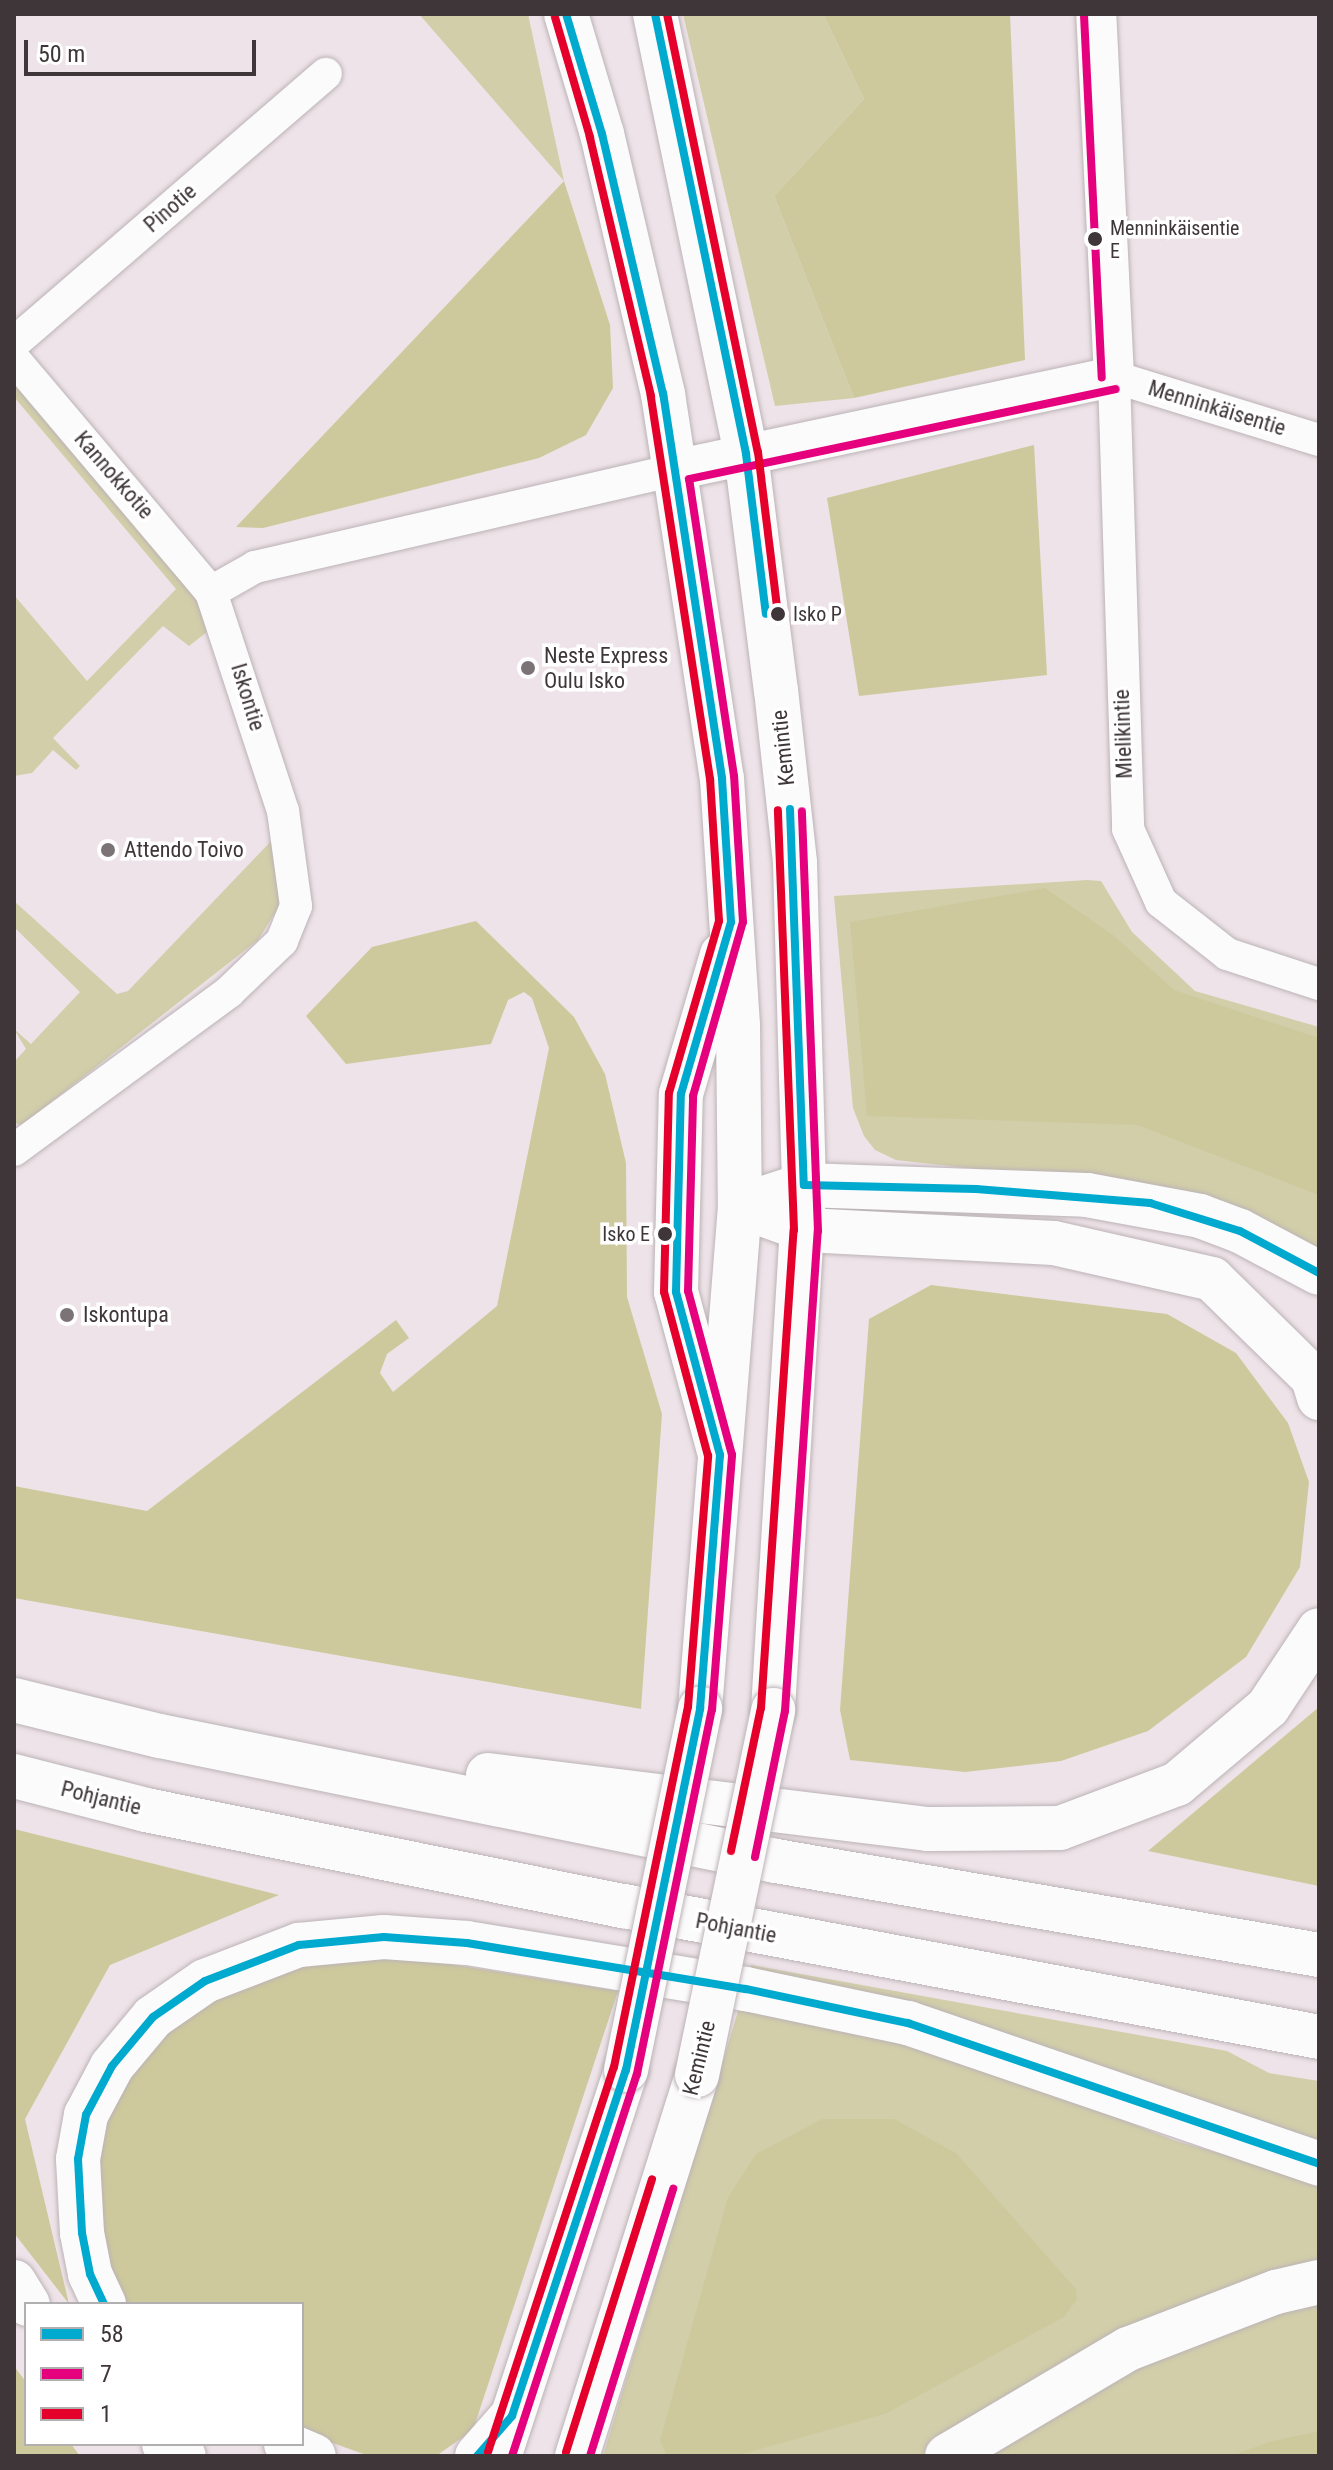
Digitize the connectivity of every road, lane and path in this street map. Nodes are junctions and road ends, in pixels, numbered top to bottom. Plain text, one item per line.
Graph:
1 (566, 14) edge
2 (655, 14) edge
3 (1096, 14) edge
4 (326, 74) dead end
5 (14, 343) edge
6 (14, 359) edge
7 (1114, 377) junction
8 (1319, 440) edge
9 (746, 454) junction
10 (675, 470) junction
11 (211, 592) junction
12 (731, 922) junction
13 (1319, 984) edge
14 (14, 1150) edge
15 (804, 1185) junction
16 (740, 1206) junction
17 (806, 1230) junction
18 (1319, 1273) edge
19 (1319, 1398) edge
20 (720, 1455) junction
21 (1319, 1630) edge
22 (14, 1700) edge
23 (160, 1736) junction
24 (14, 1776) edge
25 (1319, 1955) edge
26 (1319, 2037) edge
27 (1319, 2164) edge
28 (14, 2282) edge
29 (1319, 2282) edge
30 (27, 2302) edge
31 (103, 2302) edge
32 (506, 2436) edge
33 (291, 2446) edge
34 (314, 2456) edge
35 (477, 2456) edge
36 (577, 2456) edge
37 (947, 2456) edge

1 - 10 main road
2 - 9 main road, Kemintie
3 - 7 street
4 - 5 street, Pinotie
6 - 11 street, Kannokkotie
7 - 8 street, Menninkäisentie
7 - 9 street
7 - 13 street, Mielikintie
9 - 10 street
9 - 15 main road, Kemintie
10 - 11 street
10 - 12 main road
11 - 14 street, Iskontie
12 - 16 main road
12 - 20 main road
15 - 16 main road
15 - 17 main road, Kemintie
15 - 18 main road
16 - 17 main road
16 - 20 main road
17 - 19 main road
17 - 36 main road, Kemintie, bridge
20 - 32 main road, bridge
21 - 23 main road
22 - 23 main road
23 - 25 main road
24 - 26 main road, Pohjantie
27 - 31 main road
28 - 30 main road
29 - 37 main road
32 - 35 main road
33 - 34 main road

